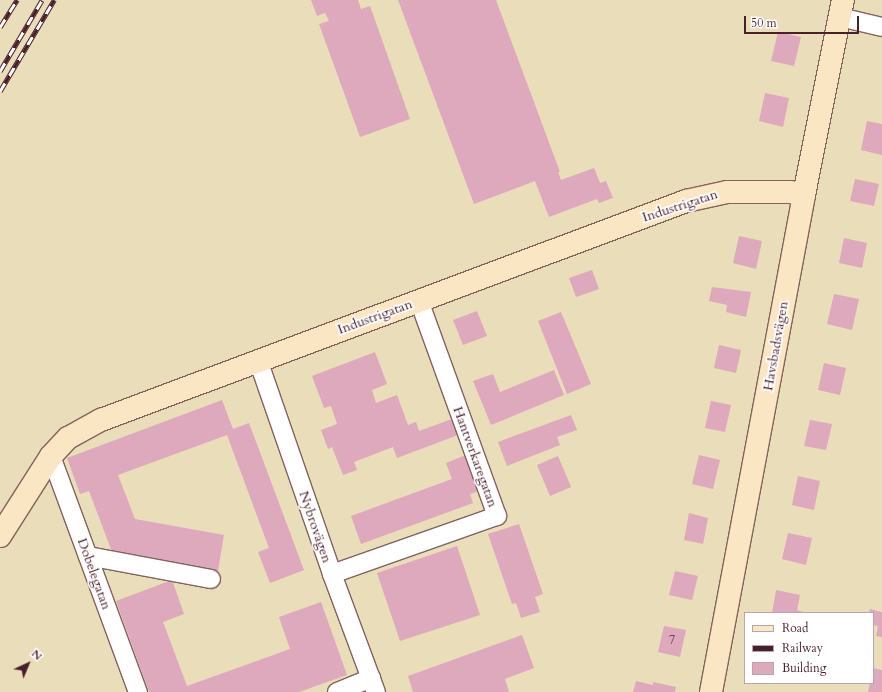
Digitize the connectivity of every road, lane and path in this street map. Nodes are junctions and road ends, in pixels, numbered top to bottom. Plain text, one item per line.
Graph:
1 (842, 9) edge
2 (882, 27) edge
3 (804, 195) junction
4 (419, 301) junction
5 (258, 360) junction
6 (51, 456) junction
7 (0, 536) edge
8 (88, 556) junction
9 (332, 574) junction
10 (211, 579) dead end
11 (374, 685) edge
12 (138, 692) edge
13 (337, 692) edge
14 (711, 692) edge

1 - 2 street
1 - 3 street, Havsbadsvägen
3 - 4 street, Industrigatan
3 - 14 street, Havsbadsvägen
4 - 5 street, Industrigatan
4 - 9 street, Hantverkaregatan
5 - 6 street, Industrigatan
5 - 9 street, Nybrovägen
6 - 7 street, Industrigatan
6 - 8 street, Dobelegatan
8 - 10 street
8 - 12 street, Dobelegatan
9 - 11 street, Nybrovägen
11 - 13 street

